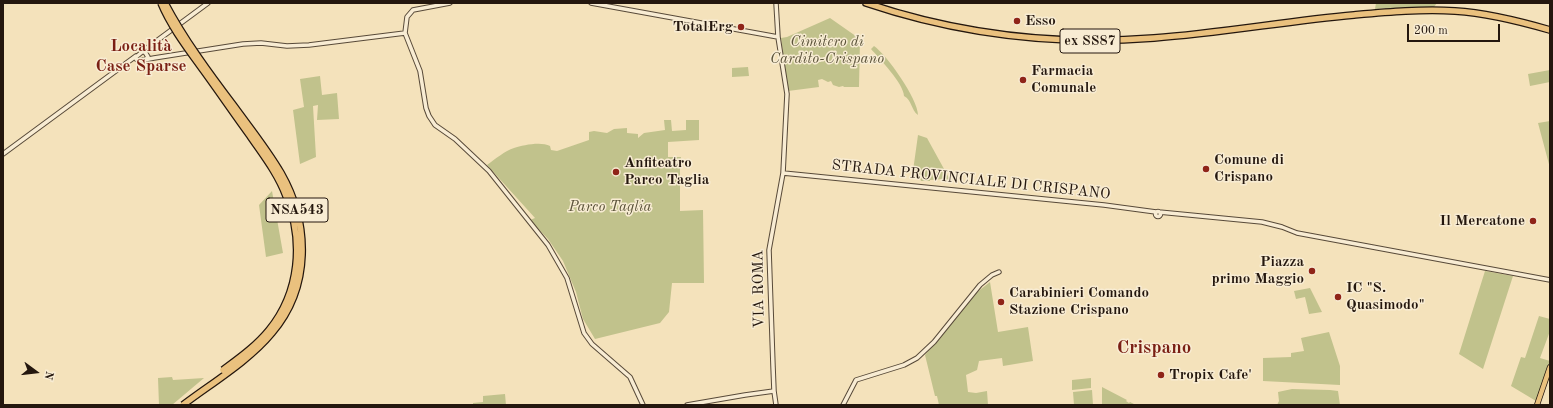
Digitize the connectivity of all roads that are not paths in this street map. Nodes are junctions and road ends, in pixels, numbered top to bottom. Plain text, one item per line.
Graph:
1 (161, 3) edge
2 (165, 3) edge
3 (208, 3) edge
4 (450, 3) edge
5 (591, 3) edge
6 (776, 3) edge
7 (866, 3) edge
8 (1550, 30) edge
9 (405, 33) junction
10 (778, 37) junction
11 (149, 47) junction
12 (142, 52) junction
13 (147, 54) junction
14 (136, 56) junction
15 (154, 58) junction
16 (145, 60) junction
17 (139, 61) junction
18 (125, 65) junction
19 (3, 154) edge
20 (783, 173) junction
21 (999, 272) dead end
22 (1550, 280) edge
23 (1550, 367) edge
24 (774, 391) junction
25 (180, 405) edge
26 (183, 405) edge
27 (643, 405) edge
28 (687, 405) edge
29 (776, 405) edge
30 (843, 405) edge
31 (1537, 405) edge

1 - 25 highway, NSA543, bridge
2 - 26 highway, NSA543, bridge
3 - 11 street
4 - 9 street
5 - 10 street
6 - 10 street, VIA ROMA
7 - 8 highway, ex SS87
9 - 15 street
9 - 27 street
10 - 20 street, VIA ROMA
11 - 12 street
11 - 13 street
12 - 13 street
12 - 14 street
13 - 15 street
13 - 16 street
14 - 17 street
14 - 18 street
15 - 16 street
16 - 17 street
17 - 18 street
18 - 19 street
20 - 22 street, STRADA PROVINCIALE DI CRISPANO
20 - 24 street, VIA ROMA
21 - 30 street
23 - 31 main road
24 - 28 street
24 - 29 street, VIA ROMA

